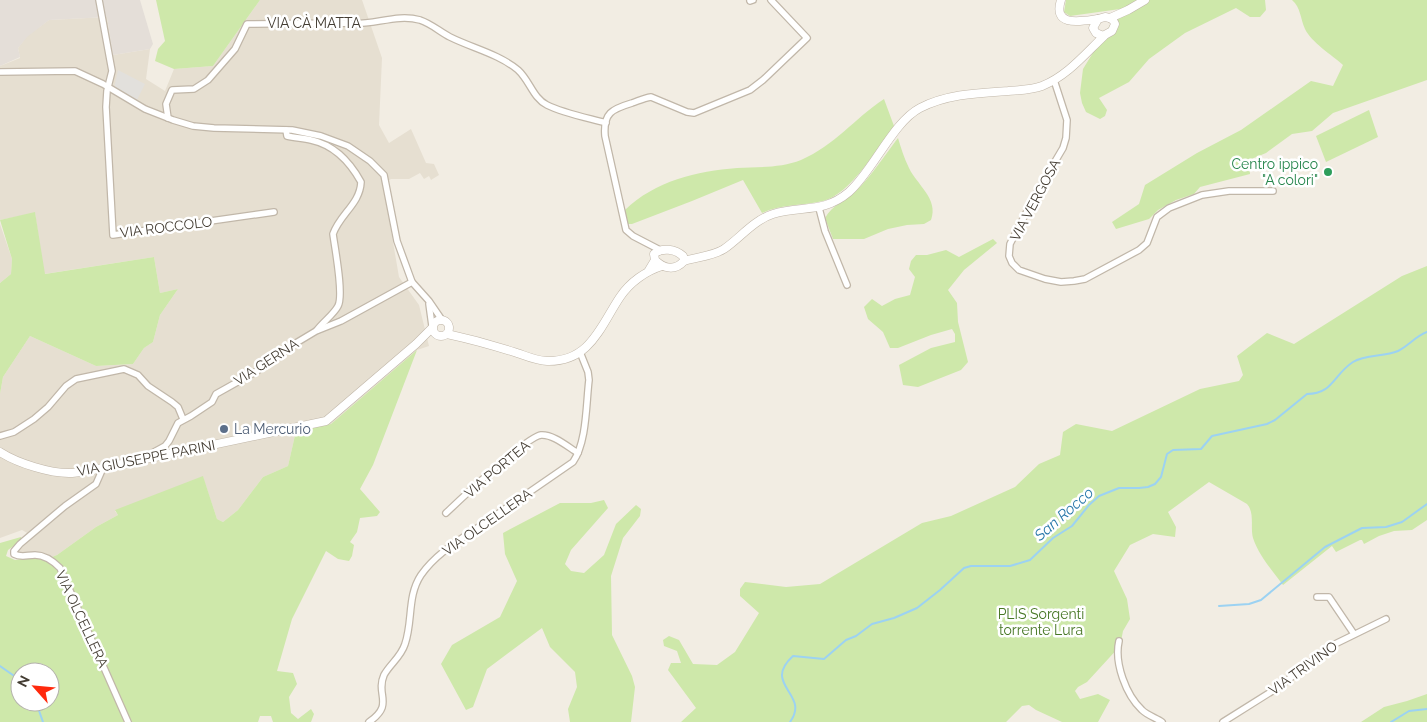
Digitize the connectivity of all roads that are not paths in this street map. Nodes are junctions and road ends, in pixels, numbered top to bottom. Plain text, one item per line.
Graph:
1 (99, 0) edge
2 (770, 0) edge
3 (1061, 0) edge
4 (1145, 0) edge
5 (1098, 19) junction
6 (1086, 21) junction
7 (1113, 21) junction
8 (1094, 30) junction
9 (1104, 36) junction
10 (1086, 53) junction
11 (0, 72) edge
12 (1054, 80) junction
13 (109, 88) junction
14 (168, 118) junction
15 (606, 123) junction
16 (286, 130) junction
17 (1272, 191) dead end
18 (819, 208) junction
19 (274, 212) dead end
20 (680, 253) junction
21 (656, 255) junction
22 (701, 256) junction
23 (684, 261) junction
24 (662, 266) junction
25 (649, 270) junction
26 (412, 282) junction
27 (847, 285) dead end
28 (429, 301) junction
29 (445, 322) junction
30 (432, 327) junction
31 (316, 331) junction
32 (447, 334) junction
33 (438, 336) junction
34 (470, 339) junction
35 (416, 344) junction
36 (580, 352) junction
37 (182, 419) junction
38 (0, 436) edge
39 (0, 452) edge
40 (578, 453) junction
41 (138, 460) junction
42 (103, 468) junction
43 (446, 513) dead end
44 (1317, 597) dead end
45 (1386, 619) dead end
46 (1354, 634) junction
47 (1119, 642) dead end
48 (128, 722) edge
49 (368, 722) edge
50 (1162, 722) edge
51 (1223, 722) edge

1 - 13 street
2 - 15 street
3 - 6 street
4 - 7 street
5 - 6 street
5 - 7 street
5 - 8 street
6 - 8 street
7 - 9 street
8 - 9 street
8 - 10 street
9 - 10 street
10 - 12 street
11 - 13 street
12 - 17 street, VIA VERGOSA
12 - 18 street
13 - 14 street
13 - 19 street, VIA ROCCOLO
14 - 15 street, VIA CÀ MATTA
14 - 16 street
15 - 21 street
16 - 26 street
16 - 31 street
18 - 22 street
18 - 27 street
20 - 21 street
20 - 22 street
20 - 23 street
21 - 24 street
21 - 25 street
22 - 23 street
23 - 24 street
24 - 25 street
25 - 36 street
26 - 28 street
26 - 31 street, VIA GERNA
28 - 29 street
28 - 30 street
29 - 30 street
29 - 32 street
29 - 34 street
30 - 33 street
30 - 35 street, VIA GIUSEPPE PARINI
31 - 37 street, VIA GERNA
32 - 33 street
32 - 34 street
33 - 35 street, VIA GIUSEPPE PARINI
34 - 36 street
35 - 41 street, VIA GIUSEPPE PARINI
36 - 40 street
37 - 38 street
37 - 41 street
39 - 42 street, VIA GIUSEPPE PARINI
40 - 43 street, VIA PORTEA
40 - 49 street, VIA OLCELLERA
41 - 42 street, VIA GIUSEPPE PARINI
42 - 48 street, VIA OLCELLERA
44 - 46 street
45 - 46 street, VIA TRIVINO
46 - 51 street, VIA TRIVINO
47 - 50 street

